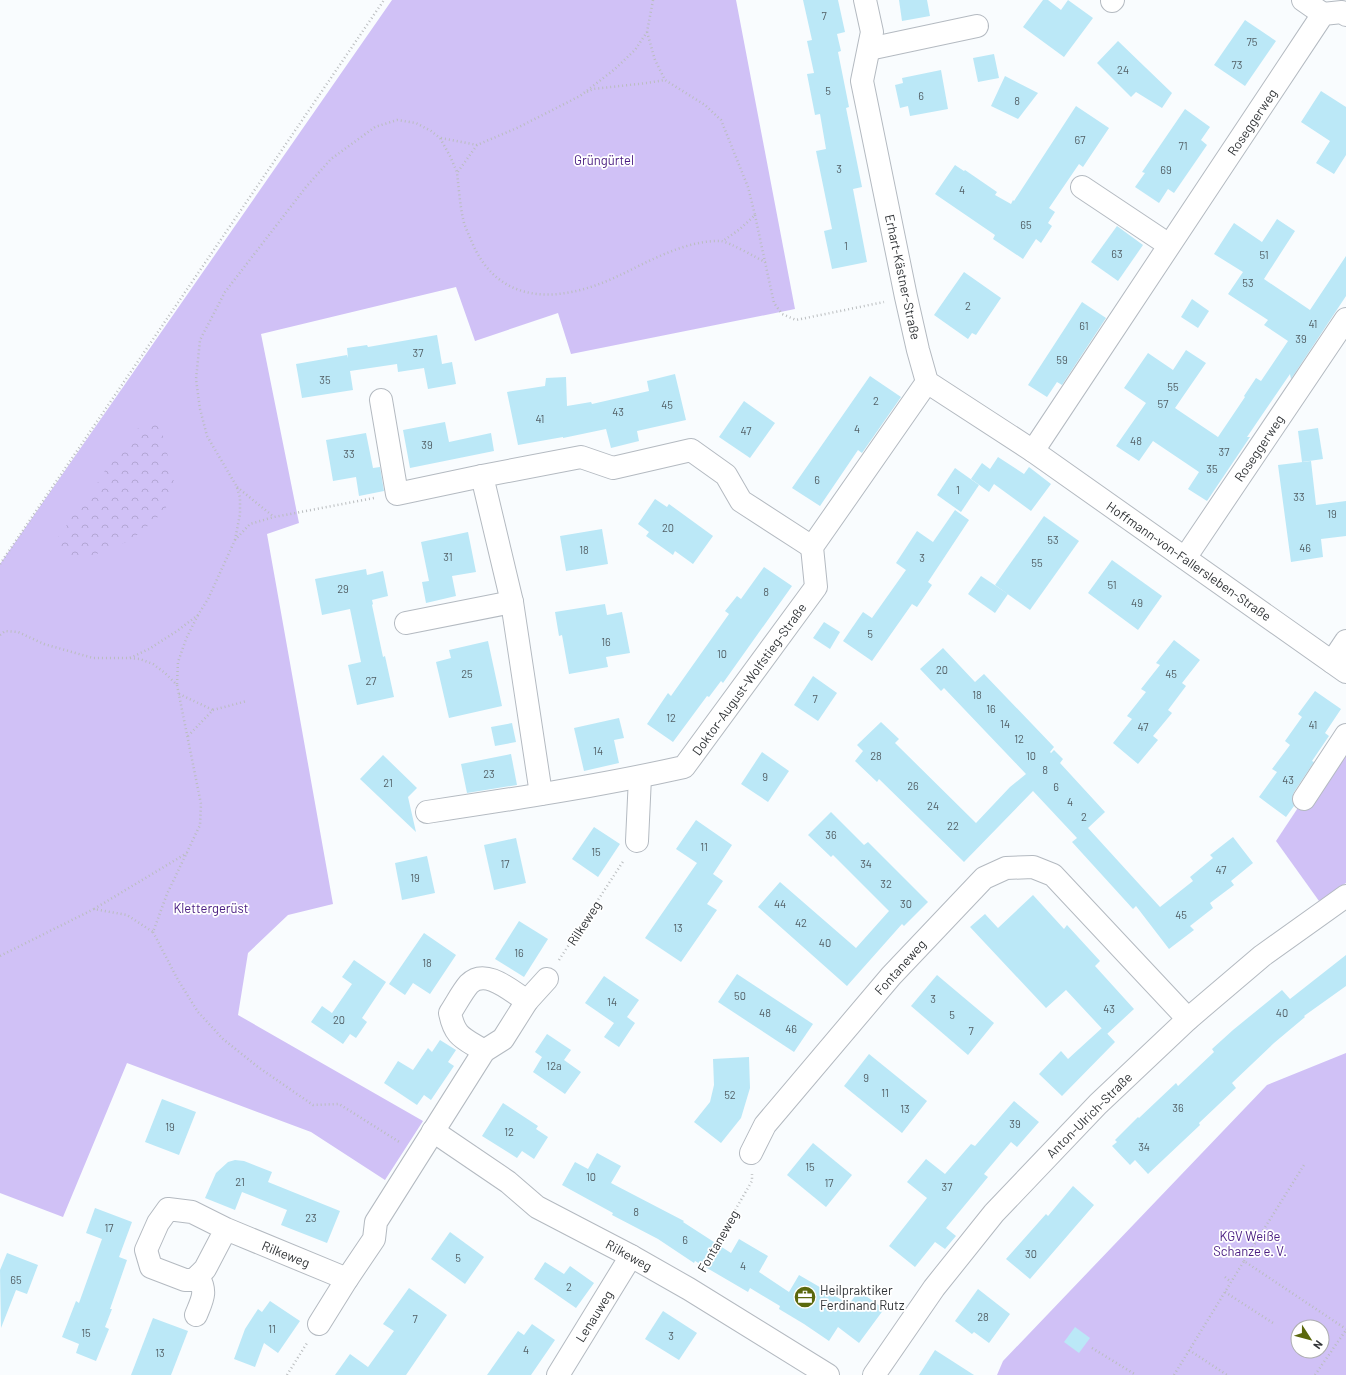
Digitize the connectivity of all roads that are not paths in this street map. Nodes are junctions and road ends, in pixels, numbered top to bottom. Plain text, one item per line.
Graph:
1 (865, 0) edge
2 (1303, 0) edge
3 (1339, 12) edge
4 (977, 26) dead end
5 (869, 49) junction
6 (1082, 187) dead end
7 (1169, 245) junction
8 (1346, 319) edge
9 (927, 382) junction
10 (381, 400) dead end
11 (1033, 451) junction
12 (482, 476) junction
13 (812, 547) junction
14 (1185, 558) junction
15 (512, 602) junction
16 (406, 623) dead end
17 (1346, 641) edge
18 (1339, 667) edge
19 (1346, 735) edge
20 (640, 777) junction
21 (541, 794) junction
22 (1304, 799) dead end
23 (426, 812) dead end
24 (637, 841) road end
25 (1346, 896) edge
26 (547, 978) road end
27 (527, 1001) junction
28 (1188, 1019) junction
29 (484, 1051) junction
30 (433, 1131) junction
31 (751, 1154) road end
32 (226, 1230) junction
33 (631, 1256) junction
34 (198, 1276) junction
35 (347, 1279) junction
36 (196, 1315) dead end
37 (319, 1324) road end
38 (558, 1375) edge
39 (828, 1375) edge
40 (874, 1375) edge

1 - 5 street, Erhart-Kästner-Straße
2 - 3 street
3 - 7 street, Roseggerweg
4 - 5 street
5 - 9 street, Erhart-Kästner-Straße
6 - 7 street
7 - 11 street, Roseggerweg
8 - 14 street, Roseggerweg
9 - 11 street
9 - 13 street
10 - 12 street
11 - 14 street, Hoffmann-von-Fallersleben-Straße
12 - 13 street
12 - 15 street
13 - 20 street, Doktor-August-Wolfstieg-Straße
14 - 18 street, Hoffmann-von-Fallersleben-Straße
15 - 16 street
15 - 21 street
17 - 18 street
19 - 22 street
20 - 21 street, Doktor-August-Wolfstieg-Straße
20 - 24 street
21 - 23 street, Doktor-August-Wolfstieg-Straße
25 - 28 street, Anton-Ulrich-Straße
26 - 27 street
27 - 29 street
27 - 29 street
28 - 31 street, Fontaneweg
28 - 40 street, Anton-Ulrich-Straße
29 - 30 street
30 - 33 street, Rilkeweg
30 - 35 street
32 - 34 street
32 - 34 street, Rilkeweg
32 - 35 street, Rilkeweg
33 - 38 street, Lenauweg
33 - 39 street, Rilkeweg
34 - 36 street
35 - 37 street

